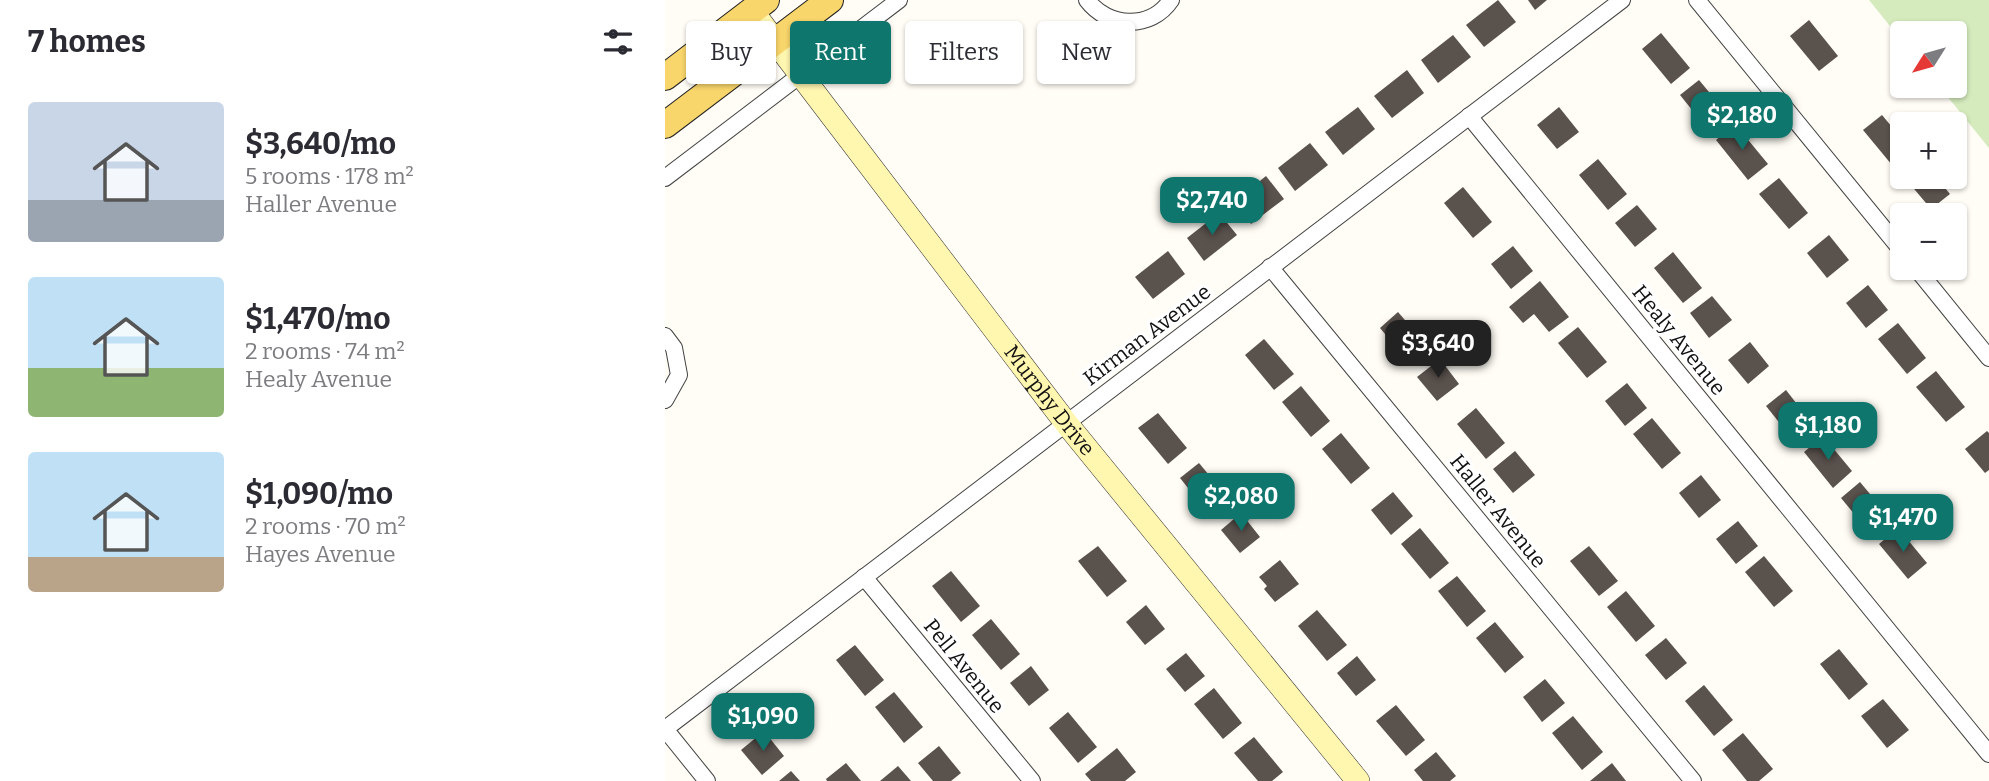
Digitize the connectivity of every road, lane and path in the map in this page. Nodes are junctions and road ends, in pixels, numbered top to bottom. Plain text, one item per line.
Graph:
1 (830, 0) edge
2 (899, 0) edge
3 (1087, 0) edge
4 (1171, 0) edge
5 (1622, 0) edge
6 (1697, 0) edge
7 (759, 6) edge
8 (872, 21) edge
9 (776, 41) edge
10 (776, 43) edge
11 (790, 62) edge
12 (665, 77) edge
13 (719, 84) edge
14 (790, 84) edge
15 (807, 84) edge
16 (1469, 116) junction
17 (665, 125) edge
18 (665, 178) edge
19 (1890, 236) edge
20 (1271, 267) junction
21 (1926, 280) edge
22 (665, 336) edge
23 (1989, 358) edge
24 (665, 400) edge
25 (1066, 423) junction
26 (864, 577) junction
27 (665, 729) edge
28 (1989, 754) edge
29 (707, 781) edge
30 (1032, 781) edge
31 (1358, 781) edge
32 (1693, 781) edge

1 - 9 main road
2 - 8 street
3 - 4 street
5 - 16 street, Kirman Avenue
6 - 19 street
7 - 12 main road
10 - 11 street, Murphy Drive
13 - 17 main road
14 - 18 street
15 - 25 street, Murphy Drive
16 - 20 street, Kirman Avenue
16 - 28 street, Healy Avenue
20 - 25 street, Kirman Avenue
20 - 32 street, Haller Avenue
21 - 23 street
22 - 24 street
25 - 26 street, Kirman Avenue
25 - 31 street, Murphy Drive
26 - 27 street, Kirman Avenue
26 - 30 street, Pell Avenue
27 - 29 street

